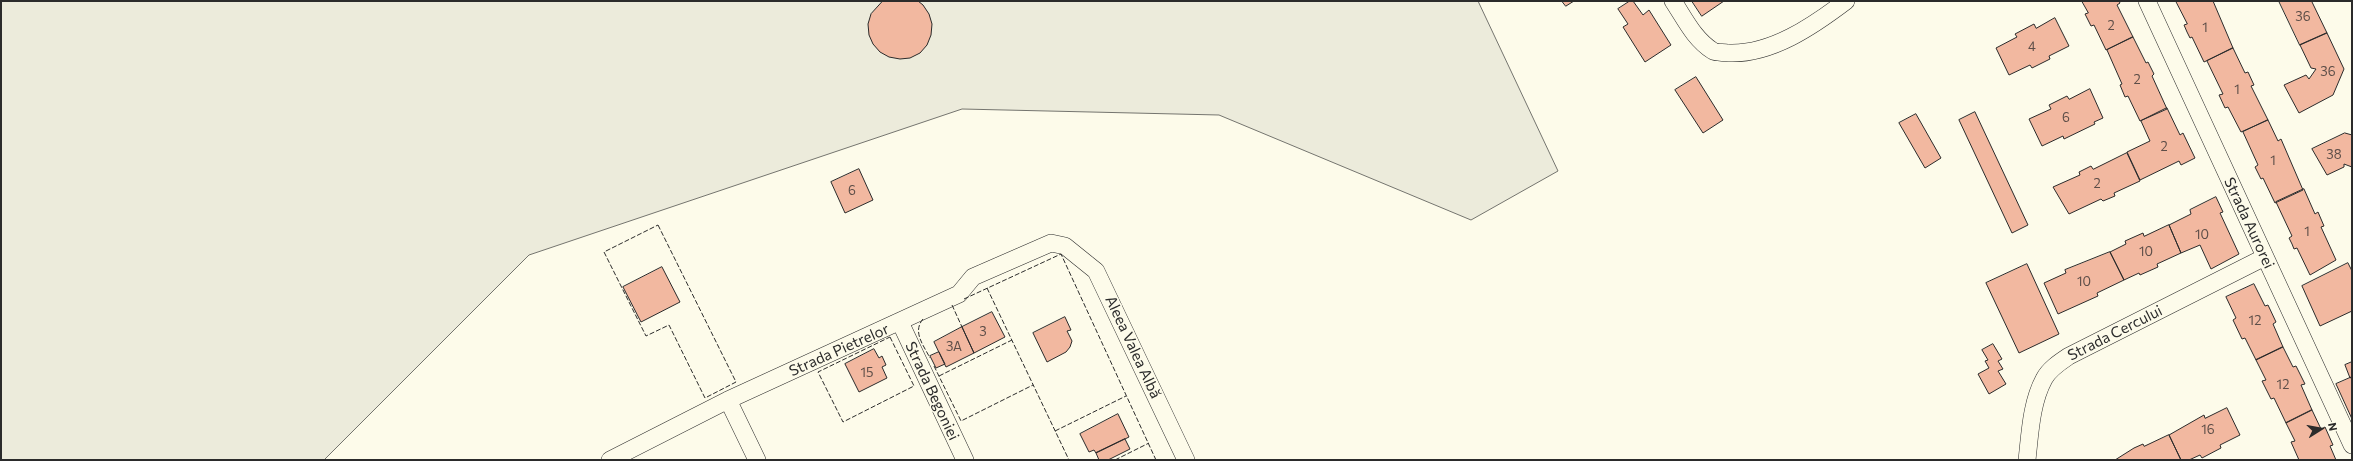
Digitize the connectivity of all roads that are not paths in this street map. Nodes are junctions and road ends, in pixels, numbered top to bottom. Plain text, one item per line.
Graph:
1 (1673, 1) edge
2 (1846, 1) edge
3 (2147, 1) edge
4 (1065, 246) joint
5 (2265, 257) junction
6 (900, 322) junction
7 (728, 400) junction
8 (2352, 445) edge
9 (610, 460) edge
10 (757, 460) edge
11 (965, 460) edge
12 (1186, 460) edge
13 (2027, 460) edge

1 - 2 street
3 - 5 street, Strada Aurorei
4 - 6 street, Strada Pietrelor
4 - 12 street, Aleea Valea Albă
5 - 8 street, Strada Aurorei
5 - 13 street, Strada Cercului
6 - 7 street, Strada Pietrelor
6 - 11 street, Strada Begoniei
7 - 9 street, Strada Pietrelor
7 - 10 street

